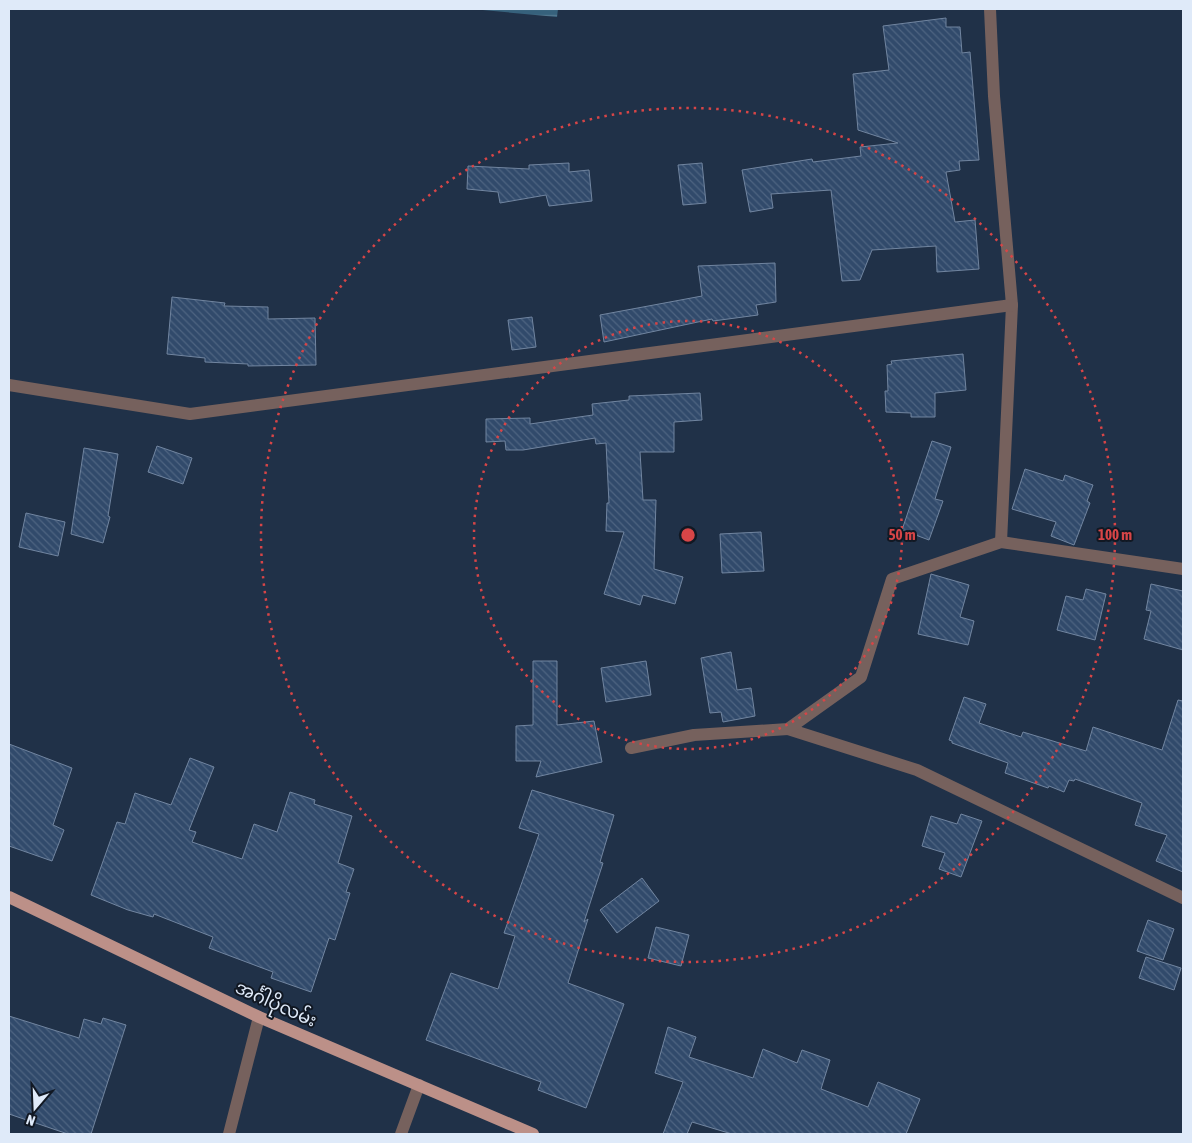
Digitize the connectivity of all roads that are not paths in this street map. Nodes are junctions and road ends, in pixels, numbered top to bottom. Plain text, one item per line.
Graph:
1 (990, 9) edge
2 (1012, 305) junction
3 (9, 385) edge
4 (1001, 542) junction
5 (1183, 569) edge
6 (788, 729) junction
7 (631, 748) dead end
8 (9, 897) edge
9 (1183, 898) edge
10 (259, 1017) junction
11 (419, 1085) junction
12 (229, 1134) edge
13 (401, 1134) edge
14 (533, 1134) edge

1 - 2 street
2 - 3 street
2 - 4 street
4 - 5 street
4 - 6 street
6 - 7 street
6 - 9 street
8 - 10 main road, အင်္ဂါပိုလမ်း
10 - 11 main road, အင်္ဂါပိုလမ်း
10 - 12 street
11 - 13 street
11 - 14 main road, အင်္ဂါပိုလမ်း

